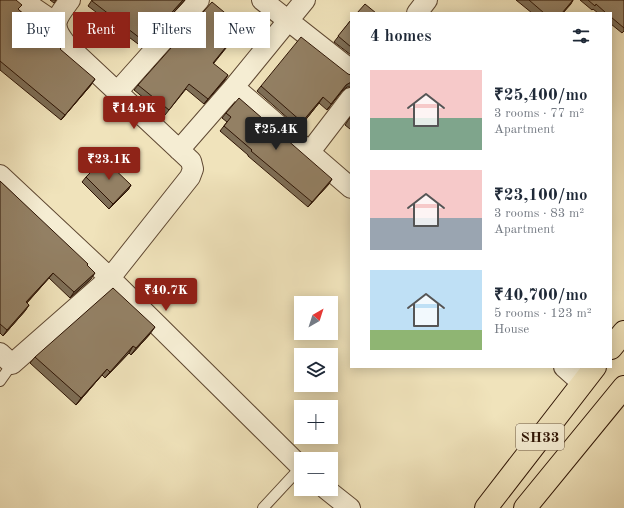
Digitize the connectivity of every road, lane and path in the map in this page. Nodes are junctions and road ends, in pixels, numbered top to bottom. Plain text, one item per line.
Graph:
1 (22, 0) edge
2 (70, 0) edge
3 (198, 0) edge
4 (262, 0) edge
5 (305, 0) edge
6 (427, 0) edge
7 (40, 12) edge
8 (61, 12) edge
9 (418, 12) edge
10 (288, 20) junction
11 (65, 43) edge
12 (350, 69) edge
13 (234, 87) junction
14 (117, 92) junction
15 (350, 99) edge
16 (179, 150) junction
17 (309, 152) junction
18 (0, 175) edge
19 (350, 187) edge
20 (110, 278) junction
21 (624, 332) edge
22 (612, 347) edge
23 (6, 359) edge
24 (567, 368) edge
25 (589, 375) edge
26 (0, 381) edge
27 (624, 386) edge
28 (294, 460) edge
29 (294, 475) edge
30 (335, 496) edge
31 (263, 508) edge
32 (350, 508) edge
33 (486, 508) edge
34 (525, 508) edge

1 - 7 street
2 - 8 street
3 - 14 street
4 - 10 street
5 - 10 street
6 - 9 street
10 - 12 street
10 - 13 street
11 - 14 street
13 - 16 street
13 - 17 street
14 - 16 street
15 - 17 street
16 - 20 street
17 - 19 street
18 - 20 street
20 - 23 street
20 - 28 street
21 - 22 main road
23 - 26 lane
24 - 25 street
25 - 33 main road, SH33
27 - 34 main road, SH33
29 - 31 lane
30 - 32 street

